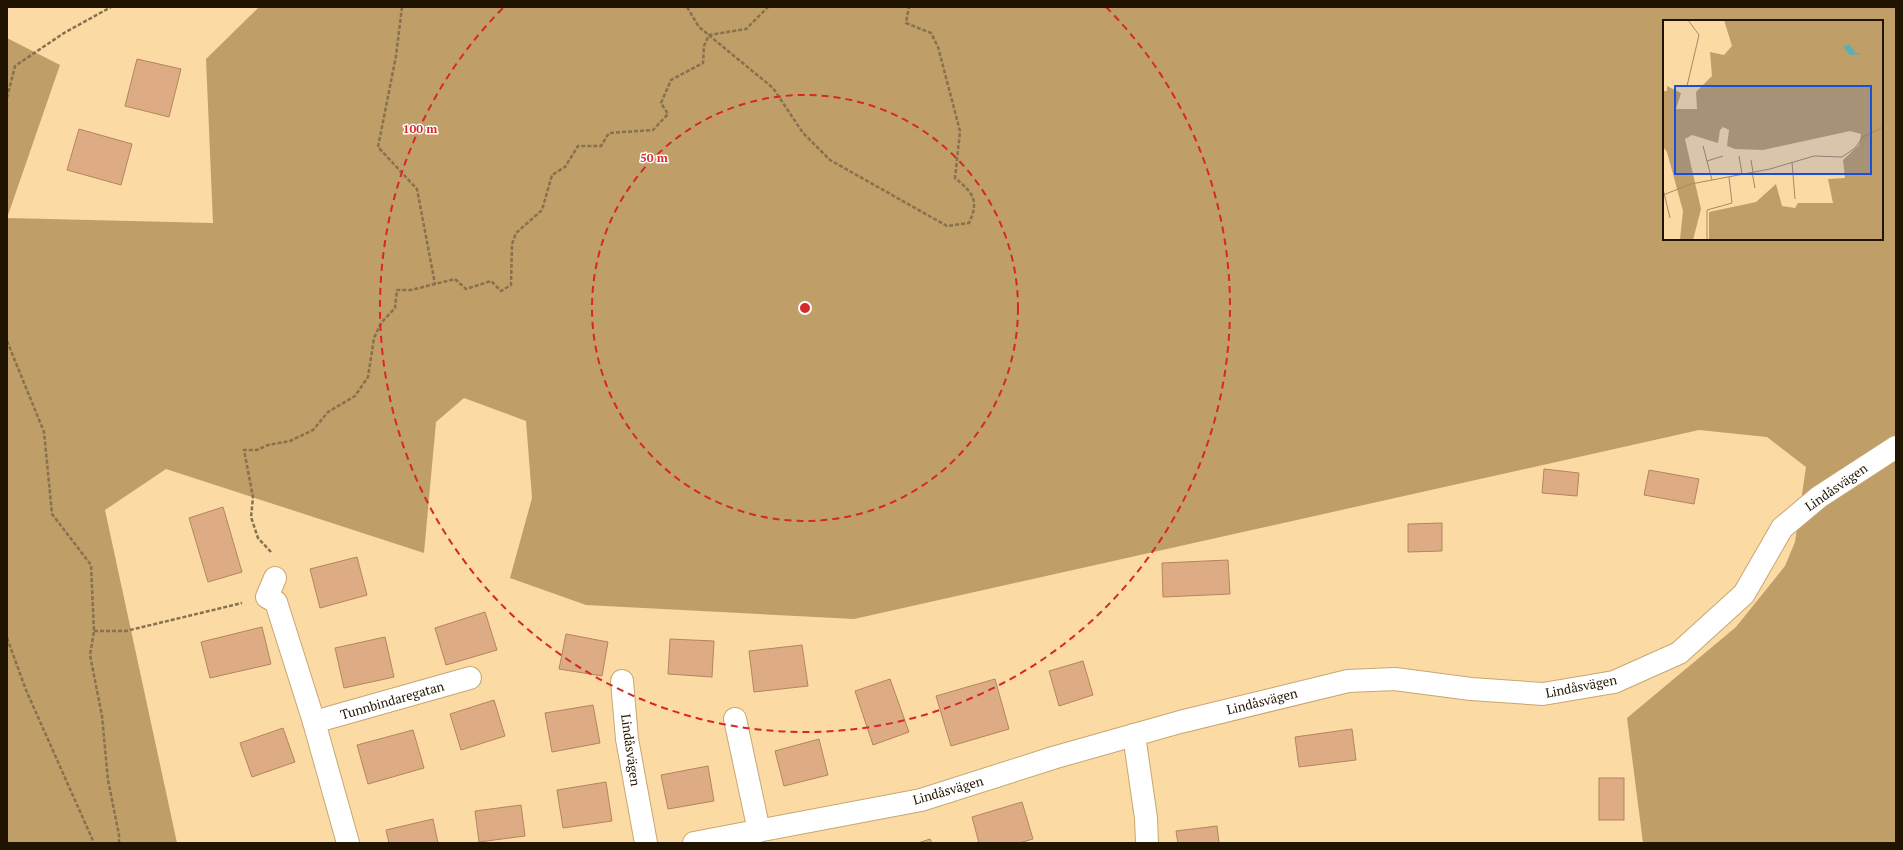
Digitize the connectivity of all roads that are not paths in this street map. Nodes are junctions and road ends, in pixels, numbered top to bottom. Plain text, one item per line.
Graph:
1 (1896, 447) edge
2 (271, 588) road end
3 (470, 678) dead end
4 (622, 681) dead end
5 (735, 719) dead end
6 (314, 722) junction
7 (1134, 735) junction
8 (753, 836) edge
9 (348, 843) edge
10 (646, 843) edge
11 (694, 843) edge
12 (1147, 843) edge

1 - 7 street, Lindåsvägen
2 - 6 street
3 - 6 street, Tunnbindaregatan
4 - 10 street, Lindåsvägen
5 - 8 street
6 - 9 street
7 - 8 street, Lindåsvägen
7 - 12 street
8 - 11 street, Lindåsvägen

